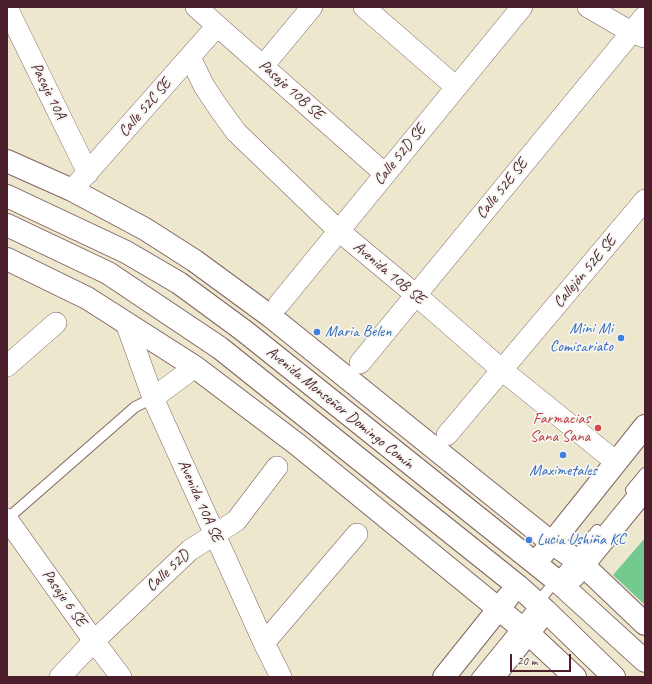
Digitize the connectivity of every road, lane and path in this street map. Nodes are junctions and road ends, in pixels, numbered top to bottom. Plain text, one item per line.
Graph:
1 (196, 7) edge
2 (312, 7) edge
3 (364, 7) edge
4 (522, 7) edge
5 (588, 7) edge
6 (9, 9) edge
7 (645, 16) edge
8 (217, 26) junction
9 (638, 35) edge
10 (190, 57) junction
11 (263, 66) junction
12 (456, 87) junction
13 (8, 161) edge
14 (88, 172) junction
15 (385, 174) junction
16 (72, 190) junction
17 (7, 196) edge
18 (645, 200) edge
19 (7, 224) edge
20 (339, 231) junction
21 (7, 259) edge
22 (194, 261) junction
23 (179, 283) junction
24 (416, 295) junction
25 (279, 304) dead end
26 (56, 323) dead end
27 (126, 323) junction
28 (360, 363) dead end
29 (7, 366) edge
30 (195, 367) junction
31 (502, 370) junction
32 (261, 381) junction
33 (153, 398) junction
34 (241, 402) junction
35 (645, 426) edge
36 (447, 435) dead end
37 (616, 462) junction
38 (277, 467) dead end
39 (645, 473) edge
40 (645, 489) edge
41 (625, 497) dead end
42 (7, 519) edge
43 (604, 522) dead end
44 (215, 533) junction
45 (357, 534) dead end
46 (552, 543) junction
47 (578, 562) junction
48 (536, 563) junction
49 (561, 583) junction
50 (518, 586) junction
51 (541, 607) junction
52 (499, 609) junction
53 (645, 624) edge
54 (523, 629) junction
55 (94, 641) junction
56 (264, 643) junction
57 (645, 661) edge
58 (60, 677) edge
59 (121, 677) edge
60 (281, 677) edge
61 (444, 677) edge
62 (477, 677) edge
63 (493, 677) edge
64 (575, 677) edge
65 (614, 677) edge

1 - 8 street, Pasaje 10B SE
2 - 11 street
3 - 12 street
4 - 12 street, Calle 52D SE
5 - 9 street
6 - 14 street, Pasaje 10A
7 - 9 street, Calle 52E SE
8 - 10 street, Calle 52C SE
8 - 11 street, Pasaje 10B SE
9 - 24 street, Calle 52E SE
10 - 14 street, Calle 52C SE
10 - 20 street, Avenida 10B SE
11 - 15 street, Pasaje 10B SE
12 - 15 street, Calle 52D SE
13 - 16 main road, Avenida Monseñor Domingo Comín
14 - 16 street, Calle 52C SE
15 - 20 street, Calle 52D SE
16 - 22 main road, Avenida Monseñor Domingo Comín
17 - 23 main road, Avenida Monseñor Domingo Comín
18 - 31 street, Callejón 52E SE
19 - 32 main road, Avenida Monseñor Domingo Comín
20 - 24 street, Avenida 10B SE
20 - 25 street, Calle 52D SE
21 - 27 main road
22 - 23 main road
22 - 46 main road, Avenida Monseñor Domingo Comín
23 - 48 main road, Avenida Monseñor Domingo Comín
24 - 28 street, Calle 52E SE
24 - 31 street, Avenida 10B SE
26 - 29 street
27 - 30 main road
27 - 33 street, Avenida 10A SE
30 - 33 street
30 - 34 main road
31 - 36 street, Callejón 52E SE
31 - 37 street, Avenida 10B SE
32 - 34 main road
32 - 50 main road, Avenida Monseñor Domingo Comín
33 - 42 lane
33 - 44 street, Avenida 10A SE
34 - 52 main road
35 - 37 main road
37 - 46 main road
38 - 44 street, Calle 52D
39 - 41 lane
40 - 47 main road
42 - 55 street, Pasaje 6 SE
43 - 47 lane
44 - 55 street, Calle 52D
44 - 56 street, Avenida 10A SE
45 - 56 street
46 - 47 main road, Avenida Monseñor Domingo Comín
46 - 48 main road
47 - 49 main road
47 - 53 main road, Avenida Monseñor Domingo Comín
48 - 49 main road, Avenida Monseñor Domingo Comín
48 - 50 main road
49 - 51 main road
49 - 57 main road, Avenida Monseñor Domingo Comín
50 - 51 main road, Avenida Monseñor Domingo Comín
50 - 52 main road
51 - 54 main road
51 - 65 main road, Avenida Monseñor Domingo Comín
52 - 54 main road
52 - 61 main road
54 - 62 lane
54 - 63 main road
54 - 64 main road
55 - 58 street, Calle 52D
55 - 59 street, Pasaje 6 SE
56 - 60 street, Avenida 10A SE

